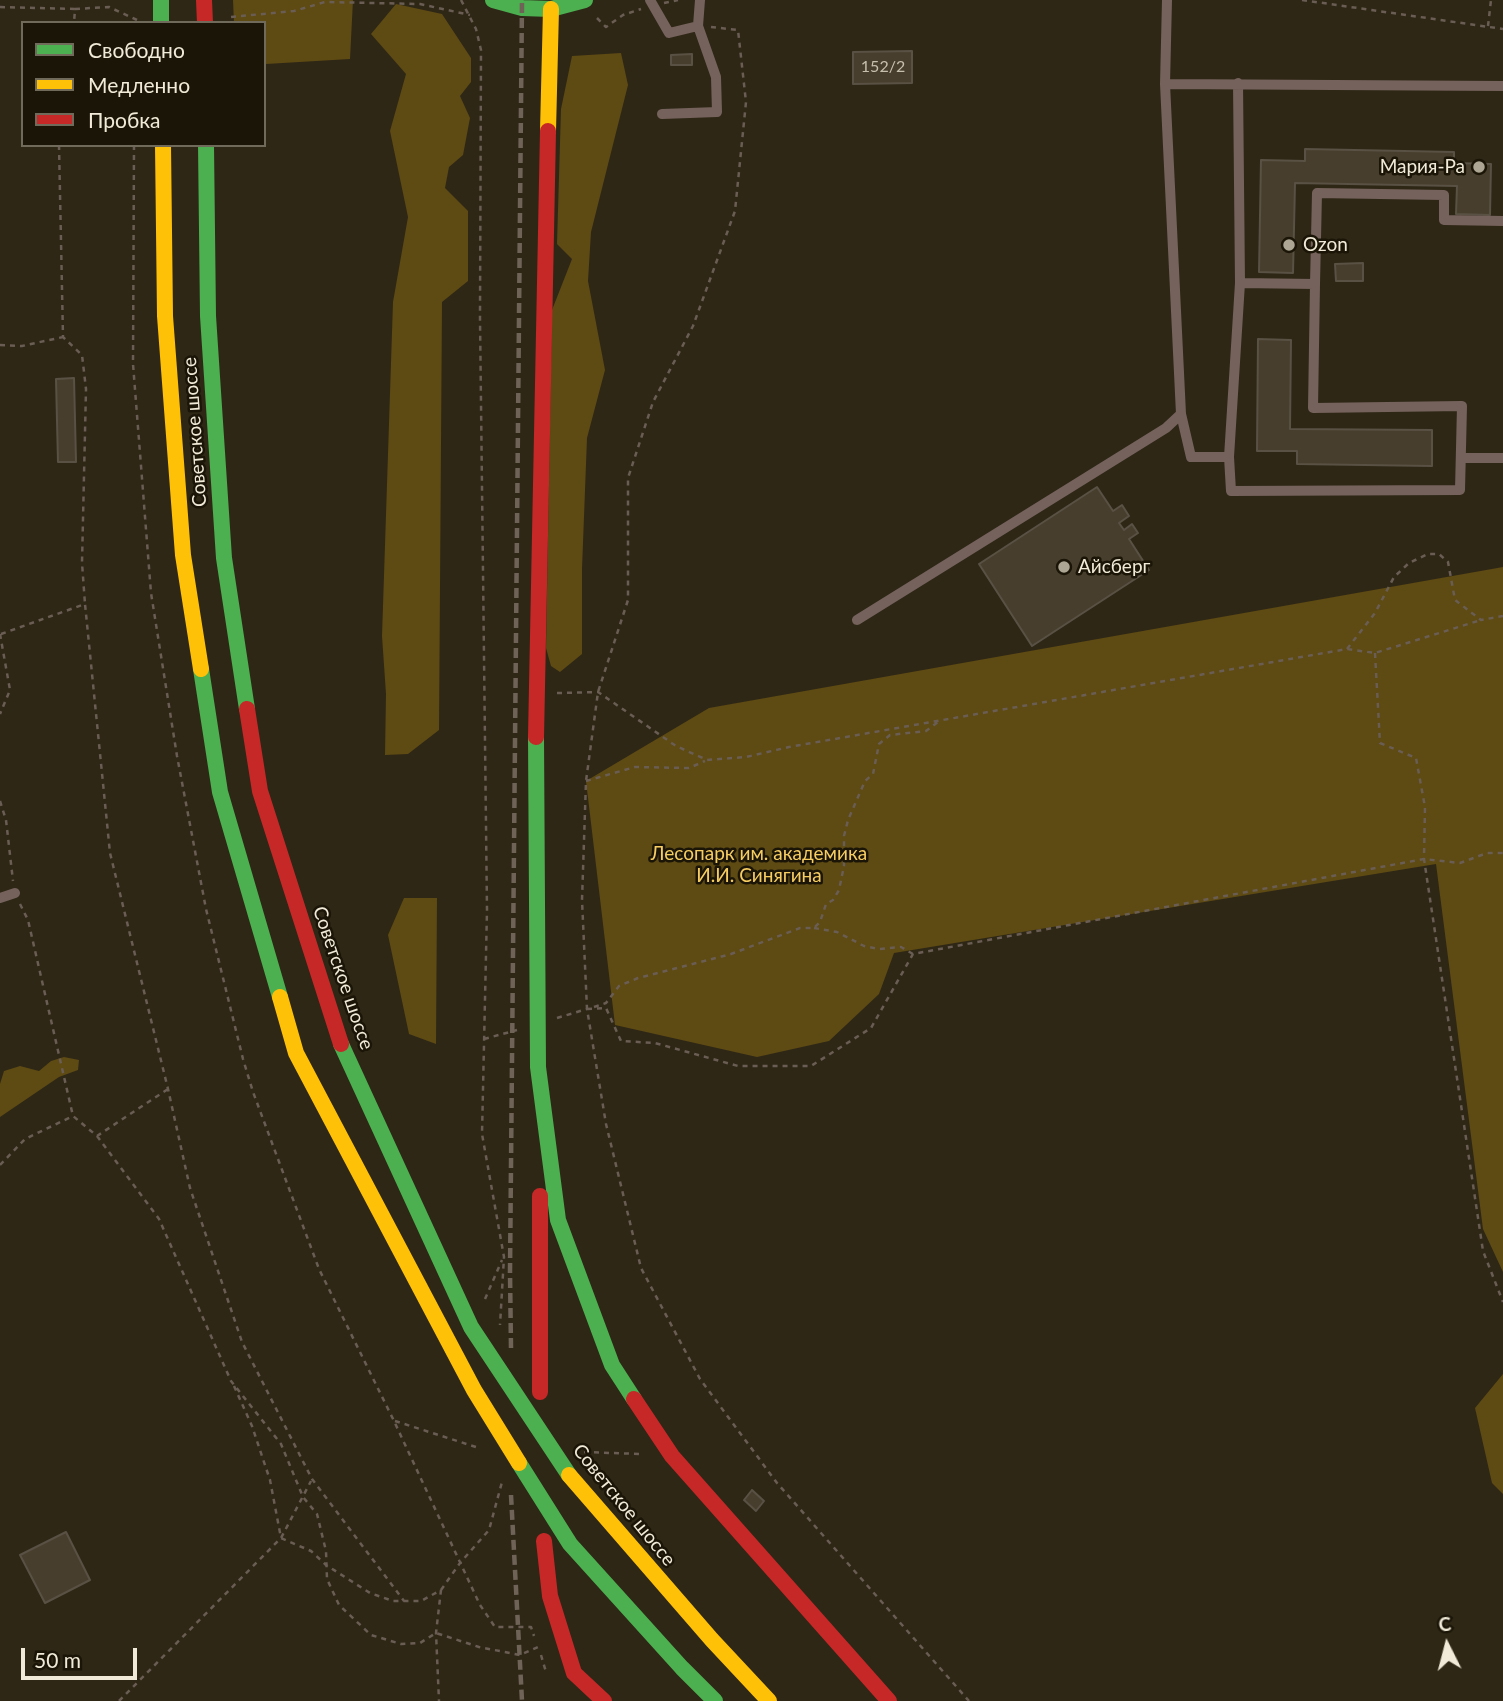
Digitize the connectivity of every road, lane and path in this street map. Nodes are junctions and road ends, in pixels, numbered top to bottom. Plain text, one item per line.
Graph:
1 (161, 0) edge
2 (204, 0) edge
3 (461, 0) edge
4 (493, 0) edge
5 (678, 0) edge
6 (700, 0) edge
7 (1167, 0) edge
8 (1302, 0) edge
9 (1491, 0) edge
10 (583, 1) edge
11 (652, 2) edge
12 (0, 7) edge
13 (75, 9) junction
14 (551, 9) junction
15 (470, 15) junction
16 (74, 21) edge
17 (137, 21) edge
18 (161, 21) edge
19 (205, 21) edge
20 (230, 21) edge
21 (698, 26) junction
22 (1488, 26) junction
23 (1503, 29) edge
24 (1238, 83) junction
25 (1165, 84) junction
26 (1503, 86) edge
27 (662, 114) dead end
28 (60, 147) edge
29 (163, 147) edge
30 (206, 147) edge
31 (1503, 221) edge
32 (1240, 283) junction
33 (1315, 284) junction
34 (63, 337) junction
35 (0, 345) edge
36 (1181, 414) junction
37 (1229, 457) junction
38 (1461, 458) junction
39 (1503, 458) edge
40 (85, 604) junction
41 (1503, 616) edge
42 (856, 620) dead end
43 (1481, 620) junction
44 (1, 634) edge
45 (1347, 649) junction
46 (1376, 653) junction
47 (598, 692) junction
48 (536, 694) junction
49 (0, 714) edge
50 (941, 720) junction
51 (707, 760) junction
52 (586, 782) junction
53 (0, 801) edge
54 (1503, 853) edge
55 (1424, 859) junction
56 (15, 893) junction
57 (0, 898) edge
58 (814, 928) junction
59 (914, 954) junction
60 (587, 1009) junction
61 (538, 1067) junction
62 (168, 1089) junction
63 (73, 1116) junction
64 (97, 1136) junction
65 (0, 1165) edge
66 (504, 1257) junction
67 (484, 1302) dead end
68 (1503, 1302) edge
69 (500, 1328) dead end
70 (231, 1381) junction
71 (540, 1392) dead end
72 (394, 1421) dead end
73 (483, 1449) dead end
74 (580, 1452) dead end
75 (645, 1455) dead end
76 (312, 1479) junction
77 (503, 1480) dead end
78 (303, 1497) junction
79 (281, 1538) junction
80 (544, 1541) dead end
81 (326, 1565) junction
82 (441, 1590) junction
83 (404, 1601) junction
84 (436, 1633) junction
85 (538, 1647) dead end
86 (119, 1701) edge
87 (439, 1701) edge
88 (604, 1701) edge
89 (715, 1701) edge
90 (769, 1701) edge
91 (889, 1701) edge
92 (969, 1701) edge

1 - 18 main road
2 - 19 main road
3 - 15 path
4 - 14 main road
5 - 11 path
6 - 21 lane
7 - 25 lane
8 - 22 path
9 - 22 path
10 - 11 path
10 - 14 main road
11 - 21 lane
12 - 13 path
13 - 16 path
13 - 17 path
14 - 48 main road
15 - 20 path
15 - 66 path
21 - 27 lane
21 - 47 path
22 - 23 path
24 - 25 lane
24 - 26 lane
24 - 32 lane
25 - 36 lane
28 - 34 path
29 - 89 main road, Советское шоссе
30 - 90 main road, Советское шоссе
31 - 33 lane
32 - 33 lane
32 - 37 lane
33 - 38 lane
34 - 35 path
34 - 40 path
36 - 37 lane
36 - 42 lane
37 - 38 lane
38 - 39 lane
40 - 44 path
40 - 62 path
41 - 43 path
43 - 45 path
43 - 46 path
44 - 49 path
45 - 46 path
45 - 50 path
46 - 55 path
47 - 48 path
47 - 51 path
47 - 52 path
48 - 61 main road
50 - 51 path
50 - 58 path
51 - 52 path
52 - 60 path
53 - 56 path
54 - 55 path
55 - 59 path
55 - 68 path
56 - 57 lane
56 - 63 path
58 - 59 path
58 - 60 path
59 - 60 path
60 - 92 path
61 - 71 main road
61 - 91 main road
62 - 64 path
62 - 76 path
63 - 64 path
63 - 65 path
64 - 70 path
66 - 67 path
66 - 69 path
70 - 78 path
70 - 79 path
72 - 73 path
74 - 75 path
76 - 78 path
76 - 83 path
77 - 82 path
78 - 79 path
78 - 81 path
79 - 81 path
79 - 86 path
80 - 88 main road
81 - 83 path
81 - 84 path
82 - 83 path
82 - 84 path
84 - 85 path
84 - 87 path

